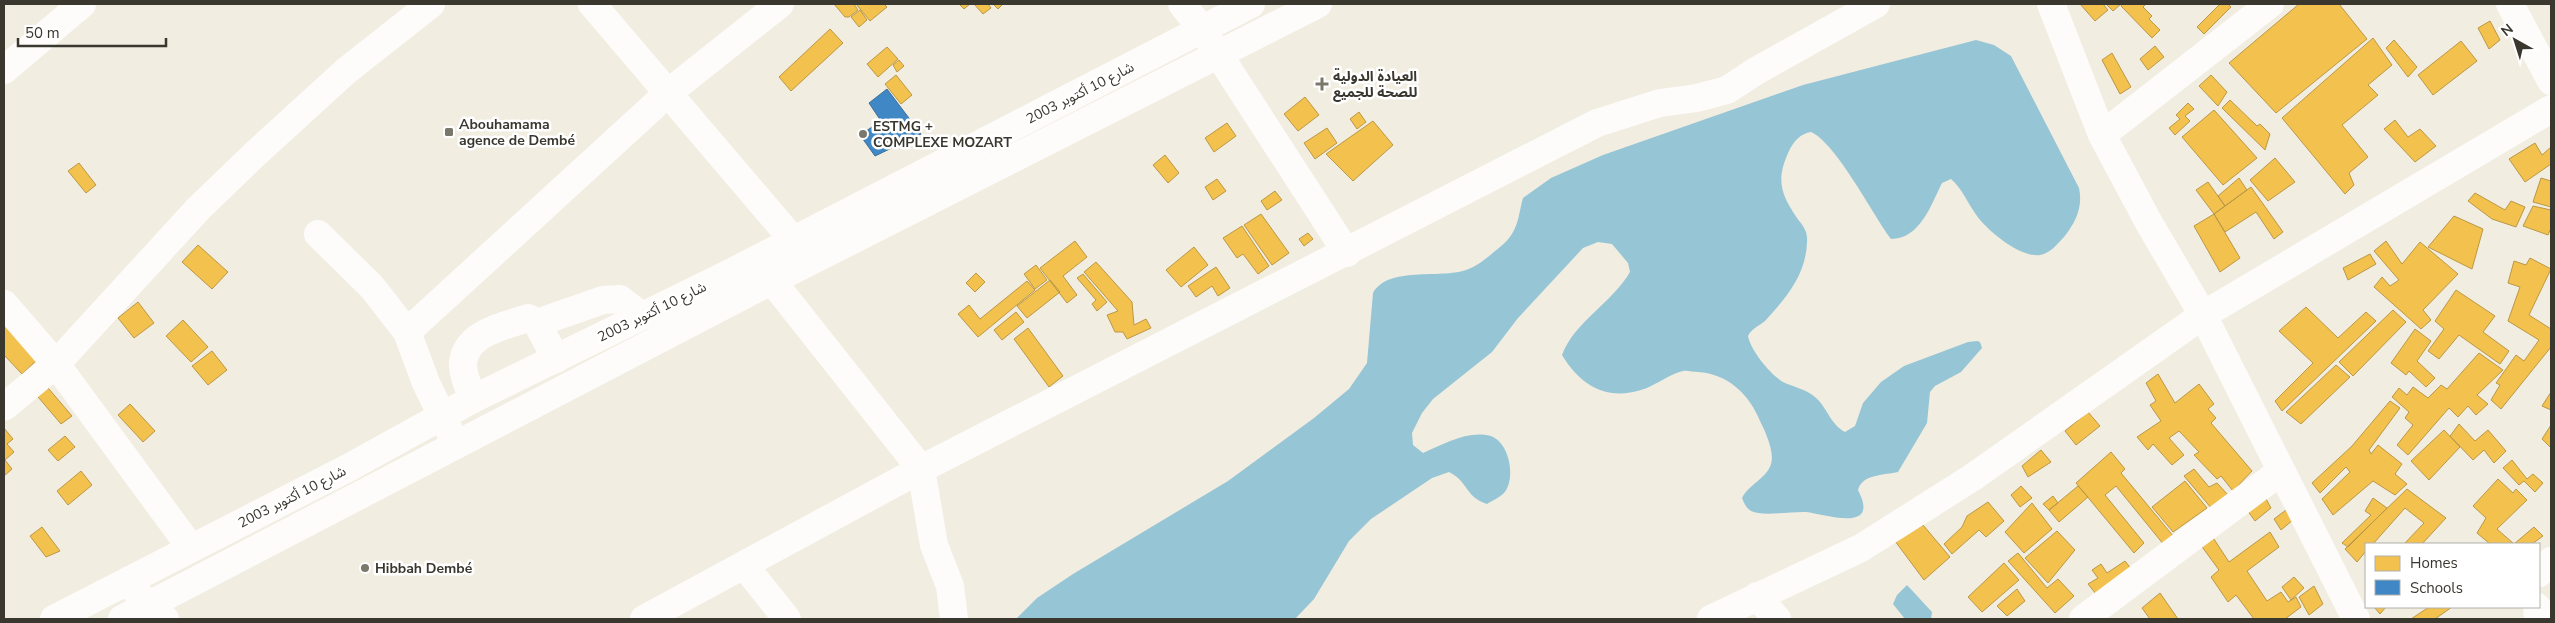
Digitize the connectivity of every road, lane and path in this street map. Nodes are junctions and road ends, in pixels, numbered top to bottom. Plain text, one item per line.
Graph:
1 (82, 4) edge
2 (430, 4) edge
3 (592, 4) edge
4 (780, 4) edge
5 (1182, 4) edge
6 (1251, 4) edge
7 (1318, 4) edge
8 (1876, 4) edge
9 (2051, 4) edge
10 (2270, 4) edge
11 (2510, 4) edge
12 (1202, 29) junction
13 (1218, 56) junction
14 (4, 70) edge
15 (2551, 81) edge
16 (668, 93) junction
17 (2551, 109) edge
18 (2102, 135) junction
19 (318, 234) dead end
20 (794, 241) junction
21 (1346, 253) junction
22 (773, 282) junction
23 (4, 304) edge
24 (2202, 315) junction
25 (642, 316) junction
26 (537, 324) junction
27 (407, 332) junction
28 (556, 359) junction
29 (463, 362) junction
30 (56, 364) junction
31 (426, 384) junction
32 (474, 399) junction
33 (4, 407) edge
34 (442, 416) junction
35 (456, 445) junction
36 (921, 469) junction
37 (2280, 472) junction
38 (192, 548) junction
39 (2551, 561) edge
40 (744, 565) junction
41 (2540, 572) edge
42 (128, 581) junction
43 (1757, 596) junction
44 (156, 612) edge
45 (54, 619) edge
46 (122, 619) edge
47 (644, 619) edge
48 (787, 619) edge
49 (954, 619) edge
50 (1711, 619) edge
51 (1777, 619) edge
52 (2083, 619) edge
53 (2356, 619) edge

1 - 14 main road
2 - 30 main road
3 - 16 main road
4 - 16 main road
5 - 12 main road
6 - 12 main road, شارع 10 أكتوبر 2003
7 - 13 main road, شارع 10 أكتوبر 2003
8 - 21 main road
9 - 18 main road
10 - 18 main road
11 - 15 main road
12 - 13 main road
12 - 20 main road, شارع 10 أكتوبر 2003
13 - 21 main road
13 - 22 main road, شارع 10 أكتوبر 2003
16 - 20 main road
16 - 27 main road
17 - 24 main road
18 - 24 main road
19 - 27 main road
20 - 25 main road, شارع 10 أكتوبر 2003
21 - 36 main road
22 - 35 main road, شارع 10 أكتوبر 2003
22 - 36 main road
23 - 30 main road
24 - 37 main road
24 - 43 main road
25 - 26 main road
25 - 28 main road, شارع 10 أكتوبر 2003
26 - 28 main road
26 - 29 main road
27 - 31 main road
28 - 32 main road, شارع 10 أكتوبر 2003
29 - 31 main road
29 - 32 main road
30 - 33 main road
30 - 38 main road
31 - 34 main road
32 - 34 main road, شارع 10 أكتوبر 2003
34 - 35 main road
34 - 38 main road, شارع 10 أكتوبر 2003
35 - 44 main road, شارع 10 أكتوبر 2003
36 - 40 main road
36 - 49 main road
37 - 52 main road
37 - 53 main road
38 - 42 main road, شارع 10 أكتوبر 2003
39 - 41 main road
40 - 47 main road
40 - 48 main road
42 - 44 main road
42 - 45 main road, شارع 10 أكتوبر 2003
43 - 50 main road
43 - 51 main road
44 - 46 main road, شارع 10 أكتوبر 2003

